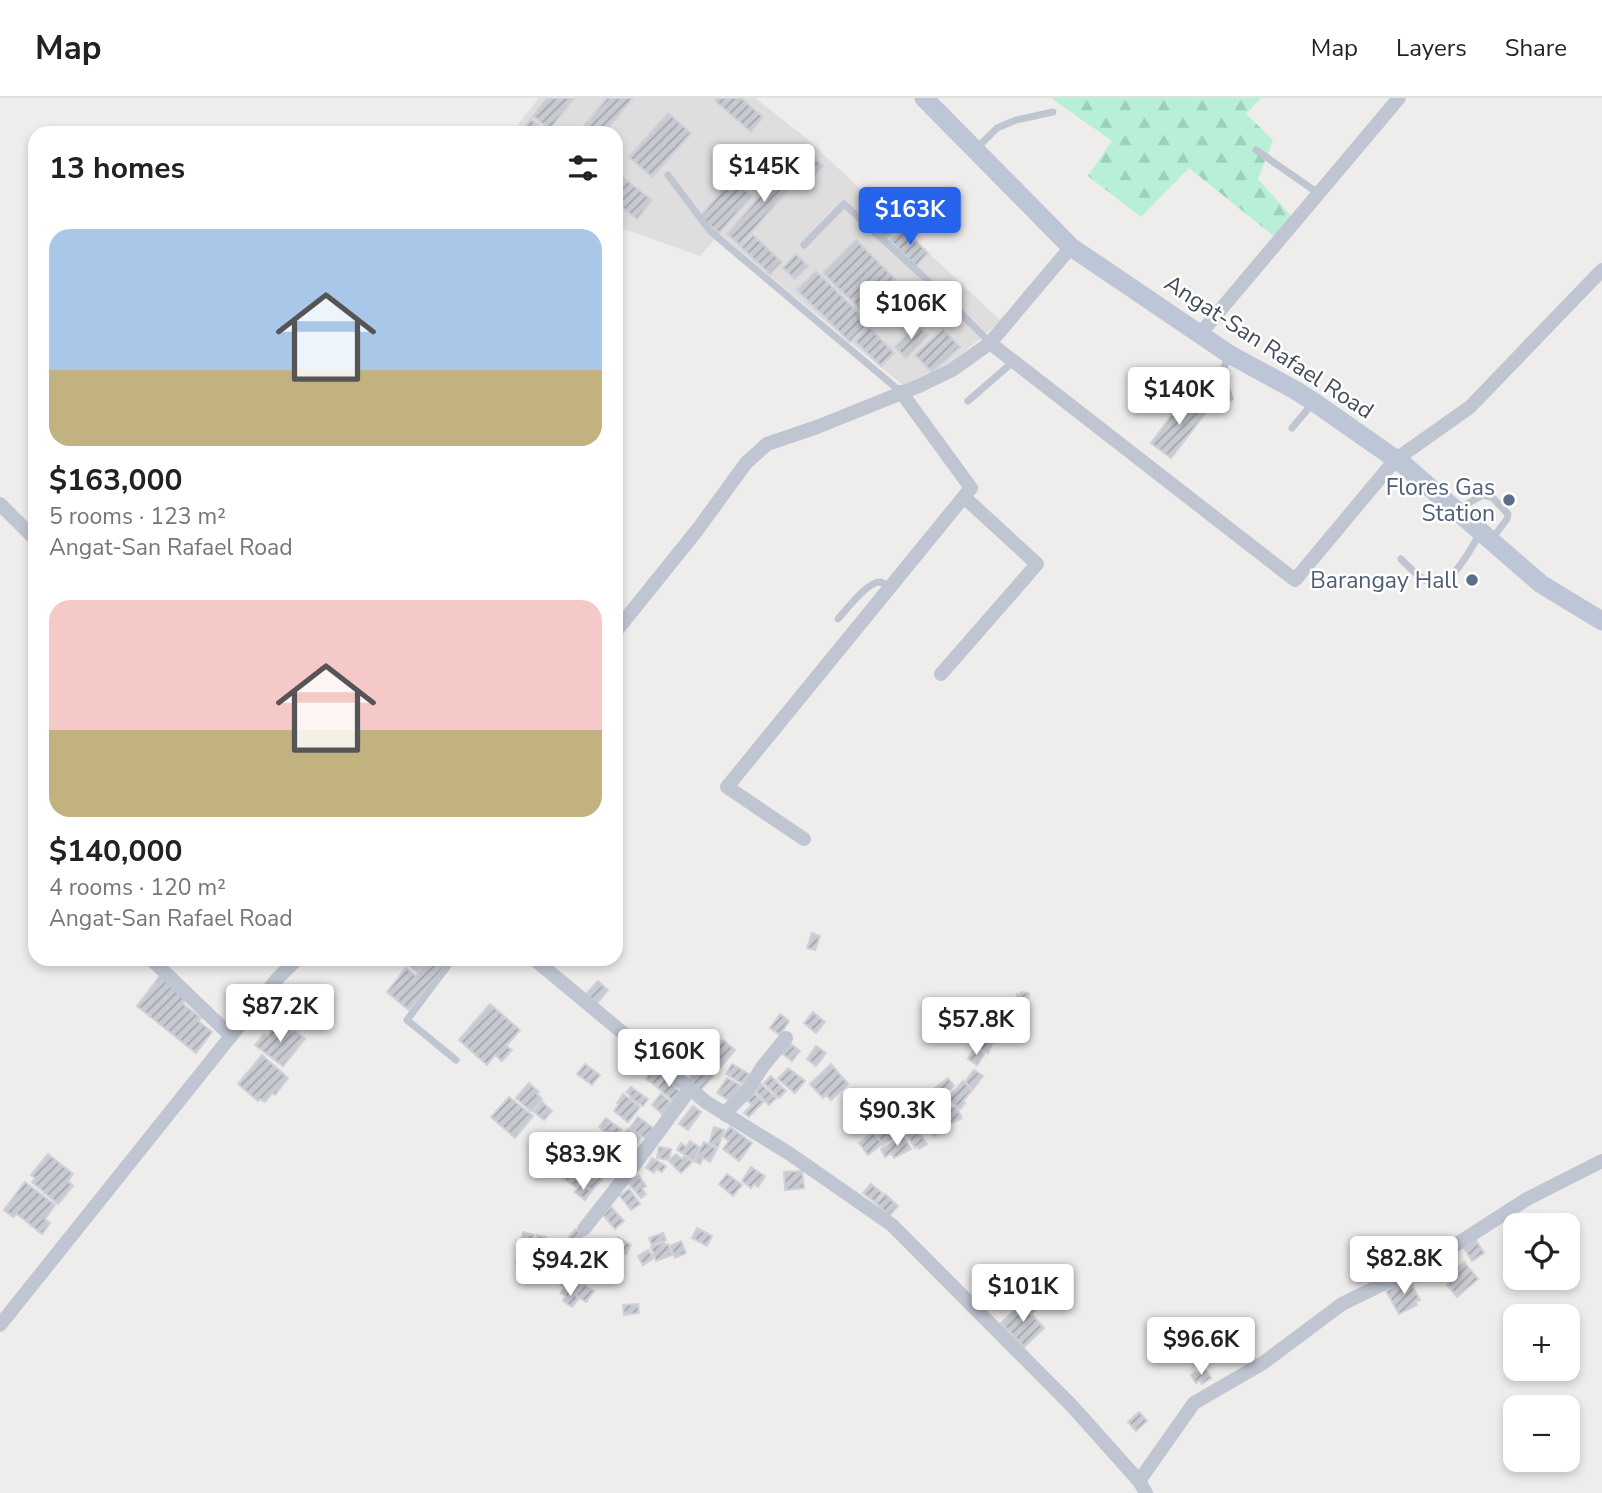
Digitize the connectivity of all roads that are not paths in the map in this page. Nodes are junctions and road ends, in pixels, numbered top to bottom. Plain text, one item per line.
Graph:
1 (924, 98) edge
2 (1399, 98) edge
3 (1053, 111) dead end
4 (975, 149) junction
5 (1256, 150) dead end
6 (668, 175) dead end
7 (1318, 193) junction
8 (804, 244) dead end
9 (1071, 247) junction
10 (1602, 270) edge
11 (1200, 334) junction
12 (990, 342) junction
13 (1229, 354) junction
14 (1014, 361) junction
15 (901, 392) junction
16 (1230, 398) dead end
17 (968, 401) dead end
18 (1314, 402) junction
19 (1292, 428) dead end
20 (1395, 460) junction
21 (964, 497) junction
22 (0, 504) edge
23 (1455, 510) junction
24 (28, 532) edge
25 (1486, 536) junction
26 (1401, 559) dead end
27 (890, 588) junction
28 (838, 619) dead end
29 (1601, 619) edge
30 (623, 622) edge
31 (941, 674) dead end
32 (804, 839) dead end
33 (158, 966) edge
34 (290, 966) edge
35 (448, 966) edge
36 (542, 966) edge
37 (231, 1036) junction
38 (786, 1038) dead end
39 (456, 1060) dead end
40 (690, 1089) junction
41 (726, 1115) junction
42 (1602, 1161) edge
43 (584, 1229) dead end
44 (0, 1325) edge
45 (1143, 1487) edge

1 - 4 main road, Angat-San Rafael Road
2 - 7 street
3 - 4 lane
4 - 9 main road, Angat-San Rafael Road
5 - 7 lane
6 - 15 lane
7 - 11 street
8 - 12 lane
9 - 11 main road, Angat-San Rafael Road
9 - 12 street
10 - 20 street
11 - 13 main road, Angat-San Rafael Road
12 - 14 street
12 - 15 street
13 - 16 lane
13 - 18 main road, Angat-San Rafael Road
14 - 17 lane
14 - 20 street
15 - 21 street
15 - 30 street
18 - 19 lane
18 - 20 main road, Angat-San Rafael Road
20 - 23 main road, Angat-San Rafael Road
21 - 27 street
21 - 31 street
22 - 24 street
23 - 25 main road, Angat-San Rafael Road
23 - 25 lane
25 - 26 lane
25 - 29 main road, Angat-San Rafael Road
27 - 28 lane
27 - 32 street
33 - 37 street
34 - 37 street
35 - 39 lane
36 - 40 street
37 - 44 street
38 - 41 street
40 - 41 street
40 - 43 street
41 - 45 street
42 - 45 street

